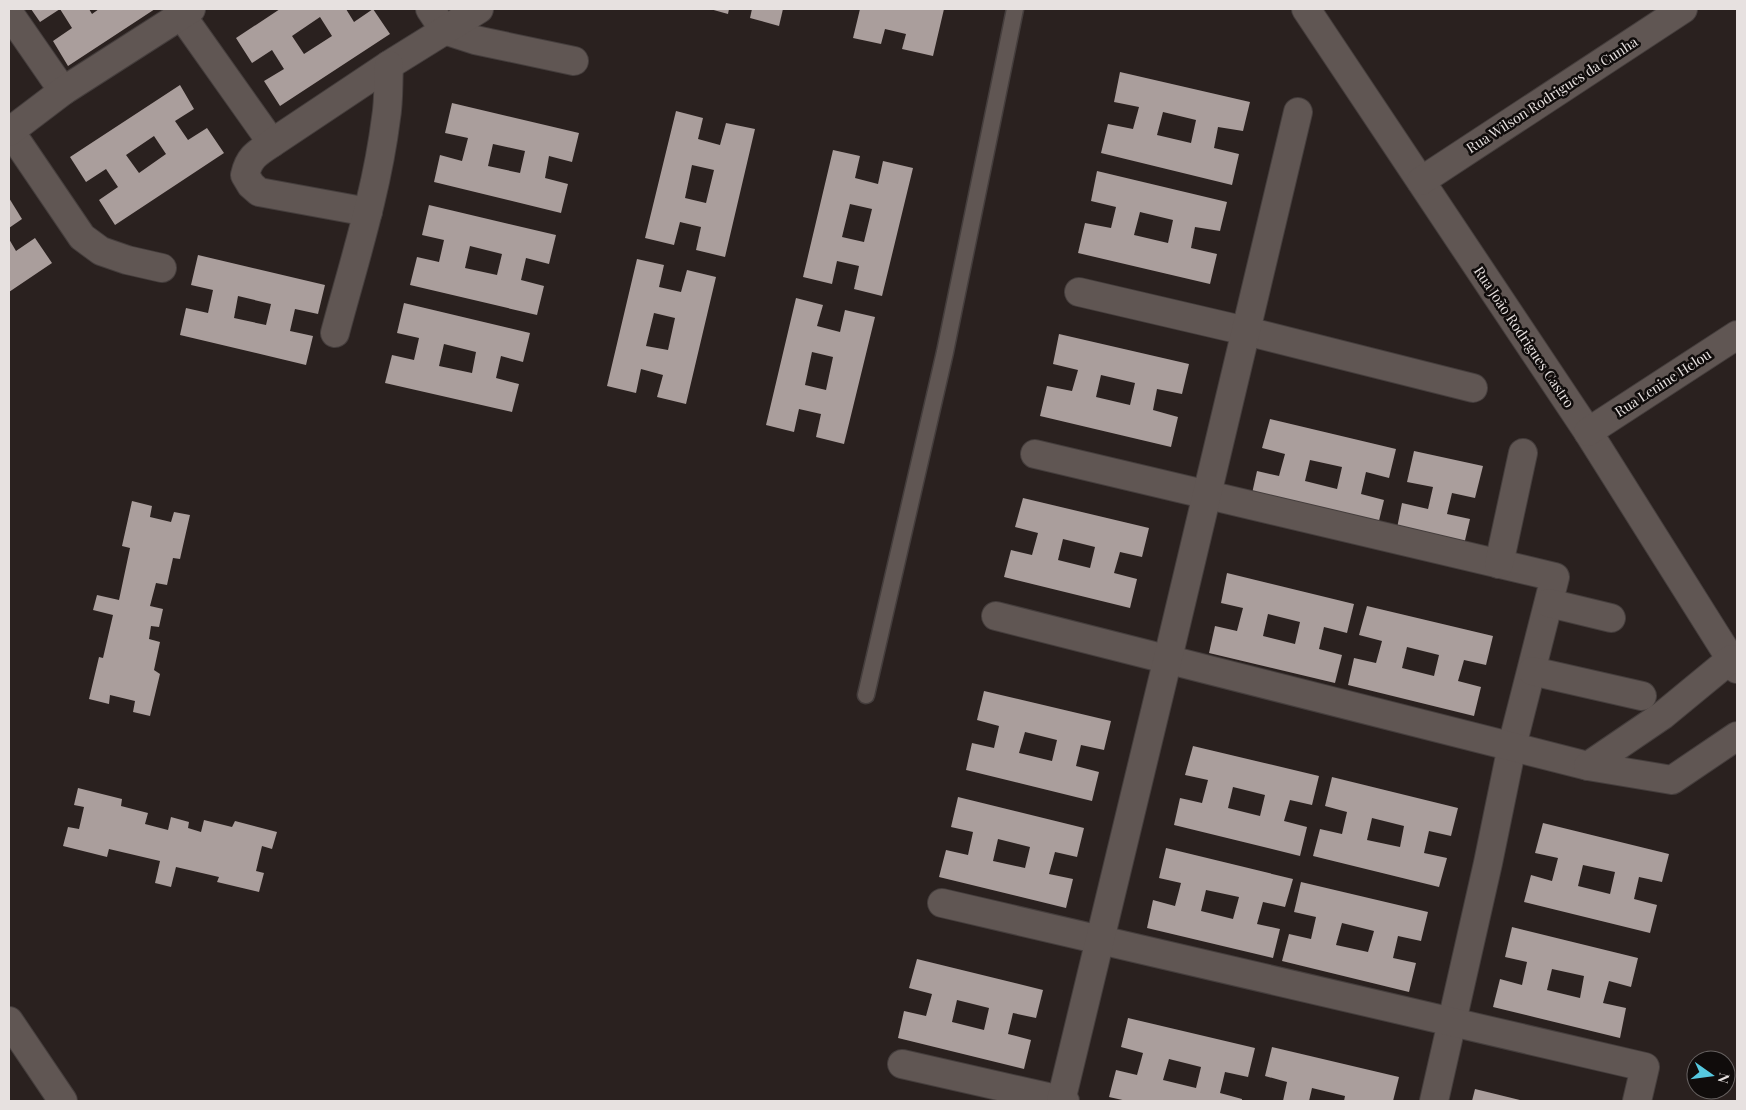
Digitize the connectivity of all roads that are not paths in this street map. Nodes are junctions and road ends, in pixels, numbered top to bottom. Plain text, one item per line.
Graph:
1 (479, 9) edge
2 (1015, 9) edge
3 (1306, 9) edge
4 (1682, 9) edge
5 (186, 12) edge
6 (9, 13) edge
7 (437, 20) edge
8 (574, 60) dead end
9 (389, 65) junction
10 (63, 91) junction
11 (1298, 112) dead end
12 (9, 131) edge
13 (272, 143) junction
14 (1420, 181) junction
15 (368, 212) junction
16 (162, 268) dead end
17 (1079, 292) dead end
18 (1246, 331) junction
19 (335, 333) dead end
20 (1737, 335) edge
21 (1473, 388) dead end
22 (1588, 432) junction
23 (1523, 453) dead end
24 (1035, 454) dead end
25 (1207, 496) junction
26 (1499, 564) junction
27 (1548, 604) junction
28 (996, 616) dead end
29 (1611, 618) dead end
30 (1168, 658) junction
31 (1734, 664) edge
32 (1532, 671) junction
33 (866, 695) dead end
34 (1642, 696) dead end
35 (1737, 736) edge
36 (1512, 746) junction
37 (1588, 766) junction
38 (942, 903) dead end
39 (1100, 940) junction
40 (9, 1021) edge
41 (1452, 1022) junction
42 (902, 1064) dead end
43 (63, 1101) edge
44 (1062, 1101) edge
45 (1434, 1101) edge
46 (1637, 1101) edge

1 - 7 street
2 - 33 lane
3 - 14 street, Rua João Rodrigues Castro
4 - 14 street, Rua Wilson Rodrigues da Cunha
5 - 10 street
5 - 13 street
6 - 10 street
7 - 8 street
7 - 9 street
9 - 13 street
9 - 15 street
10 - 12 street
11 - 18 street
12 - 16 street
13 - 15 street
14 - 22 street, Rua João Rodrigues Castro
15 - 19 street
17 - 18 street
18 - 21 street
18 - 25 street
20 - 22 street, Rua Lenine Helou
22 - 31 street, Rua João Rodrigues Castro
23 - 26 street
24 - 25 street
25 - 26 street
25 - 30 street
26 - 27 street
27 - 29 street
27 - 32 street
28 - 30 street
30 - 36 street
30 - 39 street
31 - 37 street
32 - 34 street
32 - 36 street
35 - 37 street
36 - 37 street
36 - 41 street
38 - 39 street
39 - 41 street
39 - 44 street
40 - 43 street
41 - 45 street
41 - 46 street
42 - 44 street

